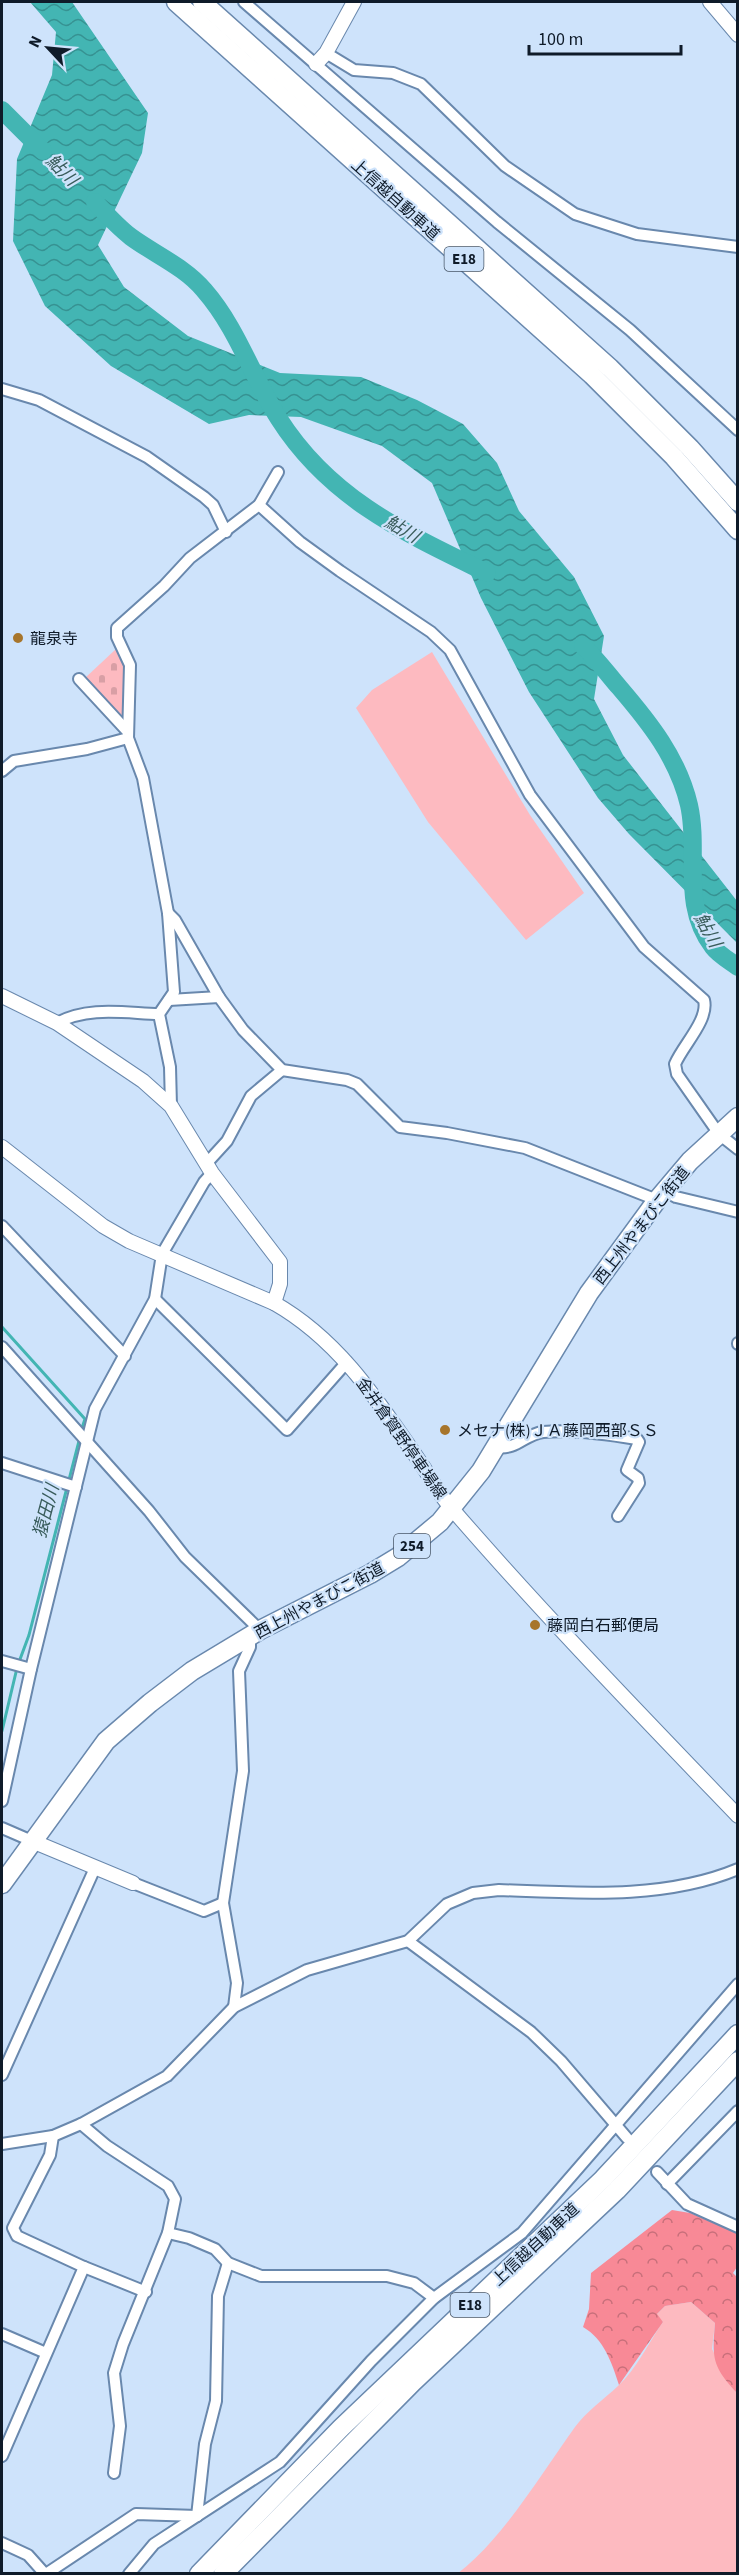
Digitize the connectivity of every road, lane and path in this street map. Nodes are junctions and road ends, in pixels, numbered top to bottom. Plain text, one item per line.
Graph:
1 (176, 2) edge
2 (202, 2) edge
3 (244, 2) edge
4 (354, 2) edge
5 (710, 2) edge
6 (738, 34) edge
7 (326, 53) junction
8 (316, 64) junction
9 (738, 247) edge
10 (2, 390) edge
11 (738, 430) edge
12 (278, 472) dead end
13 (738, 502) edge
14 (259, 505) junction
15 (738, 530) edge
16 (226, 532) junction
17 (79, 679) dead end
18 (128, 735) junction
19 (2, 771) edge
20 (168, 913) junction
21 (2, 996) edge
22 (219, 997) junction
23 (169, 1000) junction
24 (159, 1014) junction
25 (57, 1023) junction
26 (282, 1070) junction
27 (171, 1106) junction
28 (738, 1117) edge
29 (719, 1134) junction
30 (2, 1147) edge
31 (738, 1149) edge
32 (209, 1168) junction
33 (661, 1196) junction
34 (738, 1212) edge
35 (2, 1226) edge
36 (162, 1254) junction
37 (155, 1299) junction
38 (274, 1303) junction
39 (2, 1347) edge
40 (125, 1356) junction
41 (347, 1362) junction
42 (85, 1441) junction
43 (496, 1447) junction
44 (2, 1463) edge
45 (73, 1486) junction
46 (452, 1509) junction
47 (618, 1516) dead end
48 (255, 1634) junction
49 (4, 1662) edge
50 (29, 1669) junction
51 (2, 1801) edge
52 (738, 1816) edge
53 (2, 1828) edge
54 (32, 1841) junction
55 (95, 1868) junction
56 (738, 1869) edge
57 (133, 1883) joint
58 (2, 1884) edge
59 (223, 1903) junction
60 (408, 1941) junction
61 (738, 1984) edge
62 (234, 2007) junction
63 (738, 2034) edge
64 (738, 2061) edge
65 (2, 2075) edge
66 (738, 2110) edge
67 (81, 2124) junction
68 (615, 2124) junction
69 (53, 2136) junction
70 (627, 2138) dead end
71 (2, 2144) edge
72 (657, 2172) dead end
73 (667, 2184) junction
74 (738, 2227) edge
75 (168, 2233) junction
76 (228, 2263) junction
77 (84, 2267) junction
78 (146, 2292) junction
79 (434, 2298) junction
80 (2, 2334) edge
81 (46, 2353) junction
82 (2, 2456) edge
83 (114, 2473) dead end
84 (197, 2516) junction
85 (2, 2543) edge
86 (45, 2574) edge
87 (129, 2574) edge
88 (199, 2574) edge
89 (223, 2574) edge

1 - 15 highway, 上信越自動車道 / E18
2 - 13 highway, 上信越自動車道 / E18
3 - 8 street
4 - 7 main road
5 - 6 main road
7 - 8 main road
7 - 9 street
8 - 11 street
10 - 16 street
12 - 14 street
14 - 16 street
14 - 29 street
16 - 18 street
17 - 18 street
18 - 19 street
18 - 20 street
20 - 22 street
20 - 23 street
21 - 25 main road
22 - 23 street
22 - 26 street
23 - 24 street
24 - 25 street
24 - 27 street
25 - 27 main road
26 - 32 street
26 - 33 street
27 - 32 main road
28 - 29 highway, 西上州やまびこ街道 / 254
29 - 31 street
29 - 33 highway, 西上州やまびこ街道 / 254
30 - 36 main road, 金井倉賀野停車場線
32 - 36 street
32 - 38 main road
33 - 34 street
33 - 43 highway, 西上州やまびこ街道 / 254
35 - 40 street
36 - 37 street
36 - 38 main road, 金井倉賀野停車場線
37 - 40 street
37 - 41 street
38 - 41 main road, 金井倉賀野停車場線
39 - 42 street
40 - 42 street
41 - 46 main road, 金井倉賀野停車場線
42 - 45 street
42 - 48 street
43 - 46 highway, 西上州やまびこ街道 / 254
43 - 47 street
44 - 45 street
45 - 50 street
46 - 48 highway, 西上州やまびこ街道 / 254
46 - 52 main road, 金井倉賀野停車場線
48 - 54 highway, 西上州やまびこ街道 / 254
48 - 59 street
49 - 50 street
50 - 51 street
53 - 54 street
54 - 55 main road
54 - 58 highway, 西上州やまびこ街道 / 254
55 - 57 main road
55 - 65 street
56 - 60 street
57 - 59 street
59 - 62 street
60 - 62 street
60 - 68 street
61 - 68 street
62 - 67 street
63 - 88 highway, 上信越自動車道 / E18
64 - 89 highway, 上信越自動車道 / E18
66 - 73 street
67 - 69 street
67 - 75 street
68 - 70 street
68 - 79 street
69 - 71 street
69 - 77 street
72 - 73 street
73 - 74 street
75 - 76 street
75 - 78 street
76 - 79 street
76 - 84 street
77 - 78 street
77 - 81 street
78 - 83 street
79 - 84 street
80 - 81 street
81 - 82 street
84 - 86 street
84 - 87 street
85 - 86 street

